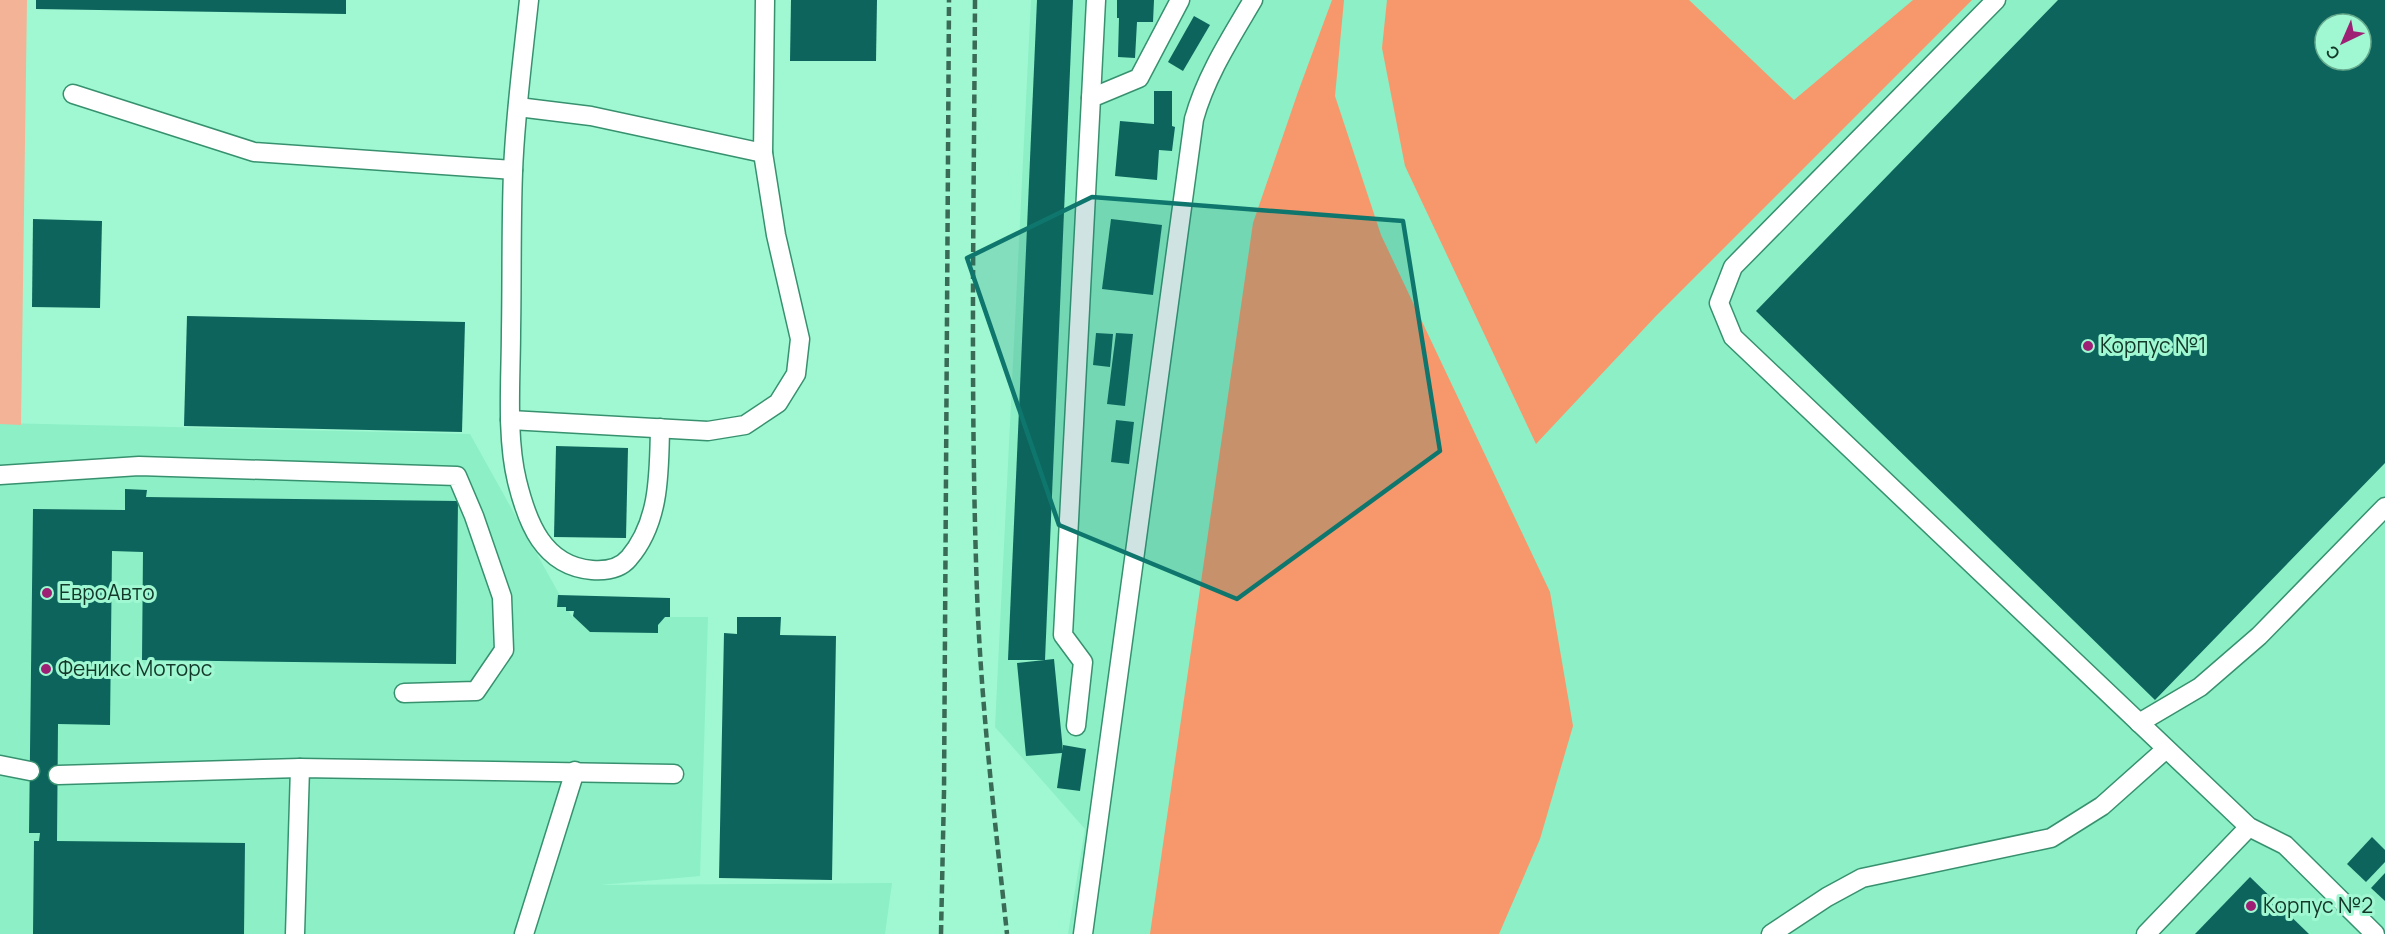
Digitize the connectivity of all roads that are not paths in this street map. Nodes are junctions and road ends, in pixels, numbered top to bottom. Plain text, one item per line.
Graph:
1 (529, 0) edge
2 (765, 0) edge
3 (1096, 0) edge
4 (1180, 0) edge
5 (1253, 0) edge
6 (1996, 0) edge
7 (73, 94) dead end
8 (1091, 98) junction
9 (518, 107) junction
10 (763, 153) junction
11 (513, 170) junction
12 (510, 420) junction
13 (660, 428) junction
14 (0, 475) edge
15 (2385, 507) edge
16 (404, 693) dead end
17 (2139, 723) junction
18 (1076, 726) dead end
19 (2166, 749) junction
20 (0, 765) edge
21 (300, 768) junction
22 (30, 771) dead end
23 (575, 771) junction
24 (674, 774) dead end
25 (58, 775) dead end
26 (2249, 827) junction
27 (295, 934) edge
28 (524, 934) edge
29 (1083, 934) edge
30 (1771, 934) edge
31 (2146, 934) edge
32 (2375, 934) edge

1 - 9 lane
2 - 10 lane
3 - 8 lane
4 - 8 lane
5 - 29 lane
6 - 17 lane
7 - 11 lane
8 - 18 lane
9 - 10 lane
9 - 11 lane
10 - 13 lane
11 - 12 lane
12 - 13 lane
12 - 13 lane
14 - 16 lane
15 - 17 lane
17 - 19 lane
19 - 26 lane
19 - 30 lane
20 - 22 lane
21 - 23 lane
21 - 25 lane
21 - 27 lane
23 - 24 lane
23 - 28 lane
26 - 31 lane
26 - 32 lane

